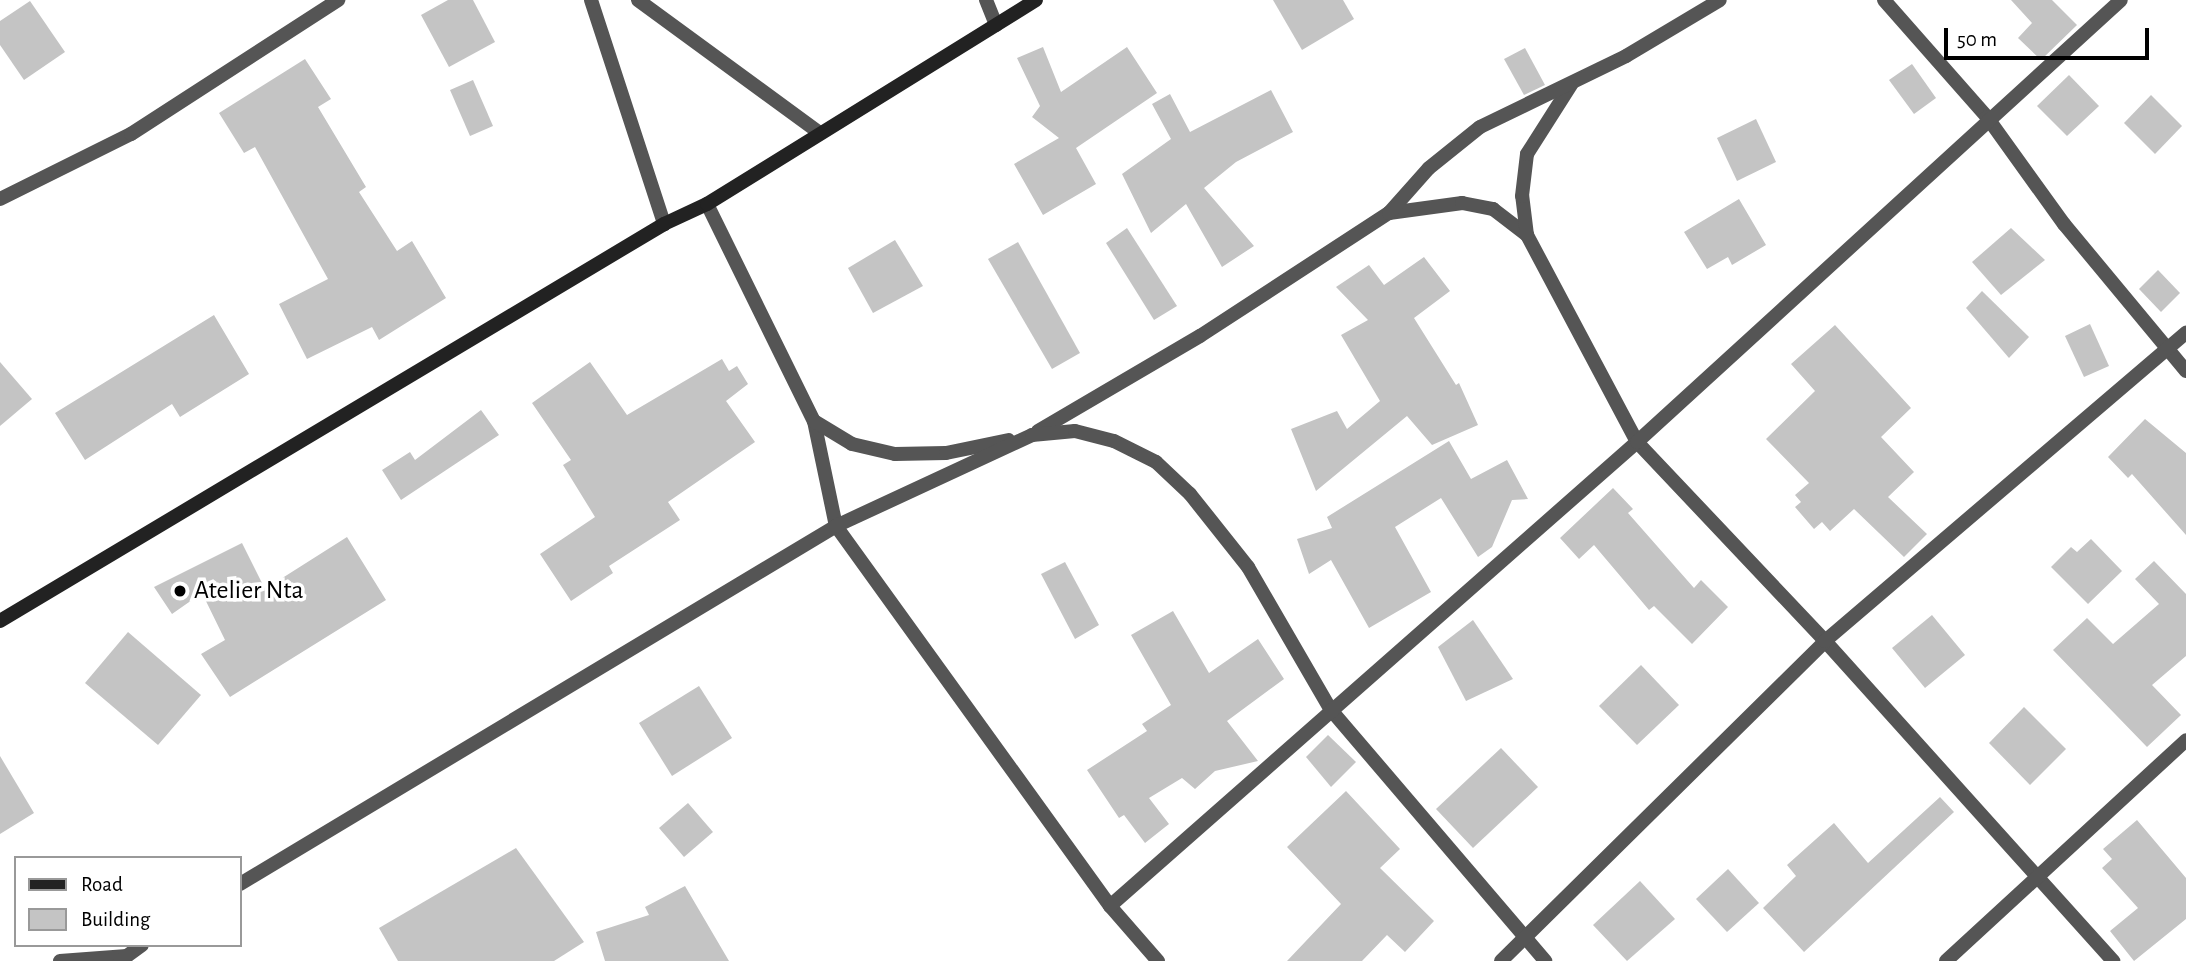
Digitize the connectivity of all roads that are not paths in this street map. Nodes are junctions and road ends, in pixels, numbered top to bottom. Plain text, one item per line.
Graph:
1 (338, 0) edge
2 (591, 0) edge
3 (638, 0) edge
4 (986, 0) edge
5 (1036, 0) edge
6 (1720, 0) edge
7 (1884, 0) edge
8 (2121, 0) edge
9 (996, 25) junction
10 (1575, 81) junction
11 (1987, 117) junction
12 (820, 133) junction
13 (0, 199) edge
14 (707, 204) junction
15 (1389, 213) junction
16 (664, 224) junction
17 (1527, 234) junction
18 (2186, 333) edge
19 (2167, 349) junction
20 (2186, 371) edge
21 (814, 421) junction
22 (1032, 435) junction
23 (1637, 442) junction
24 (836, 527) junction
25 (0, 621) edge
26 (1825, 641) junction
27 (1331, 710) junction
28 (2186, 740) edge
29 (2038, 879) junction
30 (242, 883) edge
31 (1110, 906) junction
32 (1525, 940) junction
33 (139, 947) edge
34 (123, 958) edge
35 (60, 961) edge
36 (1158, 961) edge
37 (1501, 961) edge
38 (1545, 961) edge
39 (1946, 961) edge
40 (2113, 961) edge

1 - 13 street
2 - 16 street
3 - 12 street
4 - 9 street
5 - 9 main road
6 - 10 street
7 - 11 street
8 - 11 street
9 - 12 main road
10 - 15 street
10 - 17 street
11 - 19 street
11 - 23 street
12 - 14 main road
14 - 16 main road
14 - 21 street
15 - 17 street
15 - 22 street
16 - 25 main road
17 - 23 street
18 - 19 street
19 - 20 street
19 - 26 street
21 - 22 street
21 - 24 street
22 - 24 street
22 - 27 street
23 - 26 street
23 - 27 street
24 - 30 street
24 - 31 street
26 - 29 street
26 - 32 street
27 - 31 street
27 - 32 street
28 - 29 street
29 - 39 street
29 - 40 street
31 - 36 street
32 - 37 street
32 - 38 street
33 - 34 street
34 - 35 street

